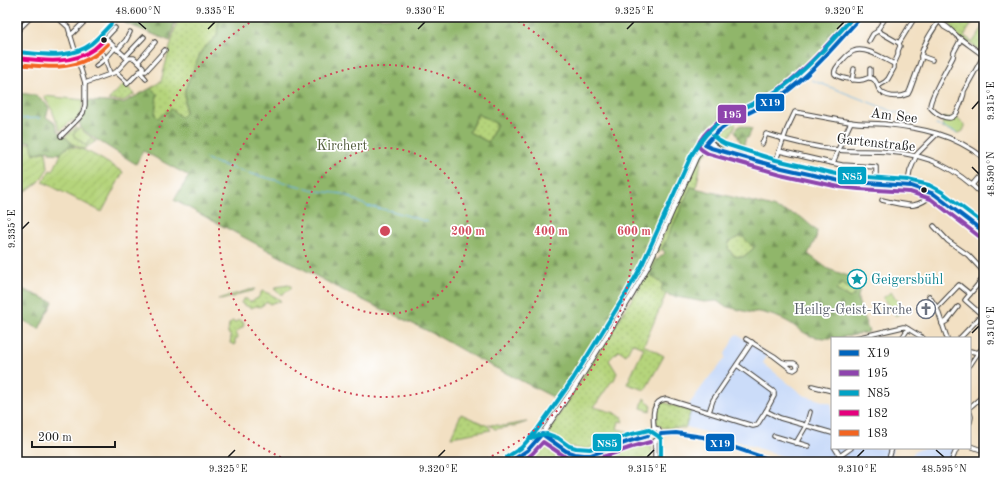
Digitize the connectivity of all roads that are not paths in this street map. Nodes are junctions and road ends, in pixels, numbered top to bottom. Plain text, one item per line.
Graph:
1 (31, 17) edge
2 (57, 17) edge
3 (89, 17) edge
4 (861, 17) edge
5 (886, 17) edge
6 (915, 17) edge
7 (937, 17) edge
8 (941, 23) junction
9 (116, 28) dead end
10 (18, 29) edge
11 (878, 31) junction
12 (130, 32) dead end
13 (70, 35) junction
14 (144, 37) dead end
15 (105, 38) junction
16 (961, 39) junction
17 (869, 41) dead end
18 (156, 42) dead end
19 (899, 43) junction
20 (98, 46) junction
21 (116, 49) junction
22 (165, 50) dead end
23 (984, 55) edge
24 (921, 56) junction
25 (17, 58) edge
26 (77, 58) junction
27 (106, 58) junction
28 (126, 58) junction
29 (932, 60) dead end
30 (138, 62) junction
31 (894, 64) junction
32 (96, 66) dead end
33 (870, 69) dead end
34 (854, 70) dead end
35 (142, 71) junction
36 (116, 72) junction
37 (110, 74) junction
38 (870, 78) junction
39 (146, 79) dead end
40 (852, 80) junction
41 (85, 82) junction
42 (878, 86) junction
43 (851, 122) junction
44 (938, 134) junction
45 (61, 136) dead end
46 (783, 139) junction
47 (709, 140) junction
48 (762, 144) dead end
49 (705, 145) junction
50 (722, 150) junction
51 (838, 150) junction
52 (779, 151) junction
53 (916, 156) junction
54 (984, 158) edge
55 (833, 163) junction
56 (774, 166) junction
57 (984, 171) edge
58 (876, 184) junction
59 (972, 185) junction
60 (907, 186) junction
61 (934, 194) junction
62 (984, 196) edge
63 (882, 200) dead end
64 (934, 226) dead end
65 (984, 232) edge
66 (984, 272) edge
67 (984, 277) edge
68 (970, 294) junction
69 (929, 296) dead end
70 (958, 307) dead end
71 (937, 308) junction
72 (983, 314) edge
73 (942, 324) junction
74 (908, 329) junction
75 (868, 337) edge
76 (903, 337) edge
77 (921, 337) edge
78 (947, 337) edge
79 (961, 337) edge
80 (746, 339) dead end
81 (752, 342) junction
82 (984, 346) edge
83 (971, 351) edge
84 (978, 353) junction
85 (984, 354) edge
86 (782, 362) dead end
87 (971, 364) edge
88 (737, 366) junction
89 (812, 386) dead end
90 (831, 391) edge
91 (984, 395) edge
92 (971, 406) edge
93 (766, 411) junction
94 (709, 412) junction
95 (810, 412) dead end
96 (806, 426) junction
97 (654, 428) junction
98 (831, 433) edge
99 (542, 434) junction
100 (661, 434) junction
101 (648, 436) junction
102 (774, 436) dead end
103 (655, 441) junction
104 (555, 443) junction
105 (796, 443) junction
106 (534, 444) junction
107 (808, 446) dead end
108 (971, 446) edge
109 (836, 449) edge
110 (850, 449) edge
111 (892, 449) edge
112 (958, 449) edge
113 (984, 451) edge
114 (840, 456) junction
115 (510, 462) edge
116 (655, 462) edge
117 (777, 462) edge
118 (833, 462) edge
119 (888, 462) edge
120 (951, 462) edge

1 - 10 street
2 - 13 street
3 - 13 street
4 - 47 main road
5 - 11 street
6 - 19 street
7 - 8 street
8 - 16 street
8 - 24 street
9 - 15 street
11 - 17 street
11 - 19 street
12 - 21 street
13 - 26 street
14 - 28 street
15 - 20 street
15 - 21 street
16 - 23 street
16 - 23 street
18 - 30 street
19 - 31 street
20 - 26 street
20 - 27 street
21 - 27 street
21 - 28 street
22 - 35 street
24 - 29 street
24 - 42 street
25 - 26 street
26 - 41 street
27 - 32 street
27 - 37 street
28 - 30 street
28 - 36 street
30 - 35 street
31 - 40 street
31 - 42 street
33 - 38 street
34 - 40 street
35 - 36 street
35 - 39 street
36 - 37 street
37 - 41 street
38 - 40 street
38 - 42 street
41 - 45 street
43 - 44 street, Am See
43 - 46 street, Am See
43 - 51 street
44 - 53 street
44 - 54 street, Am See
46 - 48 street, Gartenstraße
46 - 51 street, Gartenstraße
46 - 52 street
47 - 49 main road
47 - 50 street
49 - 50 street
49 - 99 main road
50 - 56 street
51 - 53 street, Gartenstraße
51 - 55 street
52 - 55 street
52 - 56 street
53 - 59 street, Gartenstraße
53 - 60 street
55 - 58 street
56 - 58 street
57 - 59 street
58 - 60 street
59 - 62 street, Gartenstraße
60 - 61 street
61 - 63 street
61 - 65 street
64 - 66 street
67 - 68 street
68 - 71 street
68 - 72 street
69 - 71 street
70 - 73 street
71 - 73 street
72 - 79 street
73 - 78 street
74 - 75 street
74 - 76 street
74 - 77 street
80 - 81 street
81 - 86 street
81 - 88 street
82 - 84 street
83 - 84 street
84 - 85 street
84 - 87 street
88 - 93 street
88 - 94 street
89 - 90 street
91 - 92 street
93 - 94 street
93 - 96 street
94 - 97 street
95 - 96 street
96 - 98 street
96 - 105 street
97 - 100 street
97 - 101 street
99 - 104 street
99 - 106 main road
100 - 103 street
100 - 117 street
101 - 103 street
101 - 104 street
102 - 105 street
103 - 116 street
104 - 106 street
105 - 107 street
106 - 115 main road
108 - 113 street
109 - 114 street
110 - 114 street
111 - 119 street
112 - 120 street
114 - 118 street

